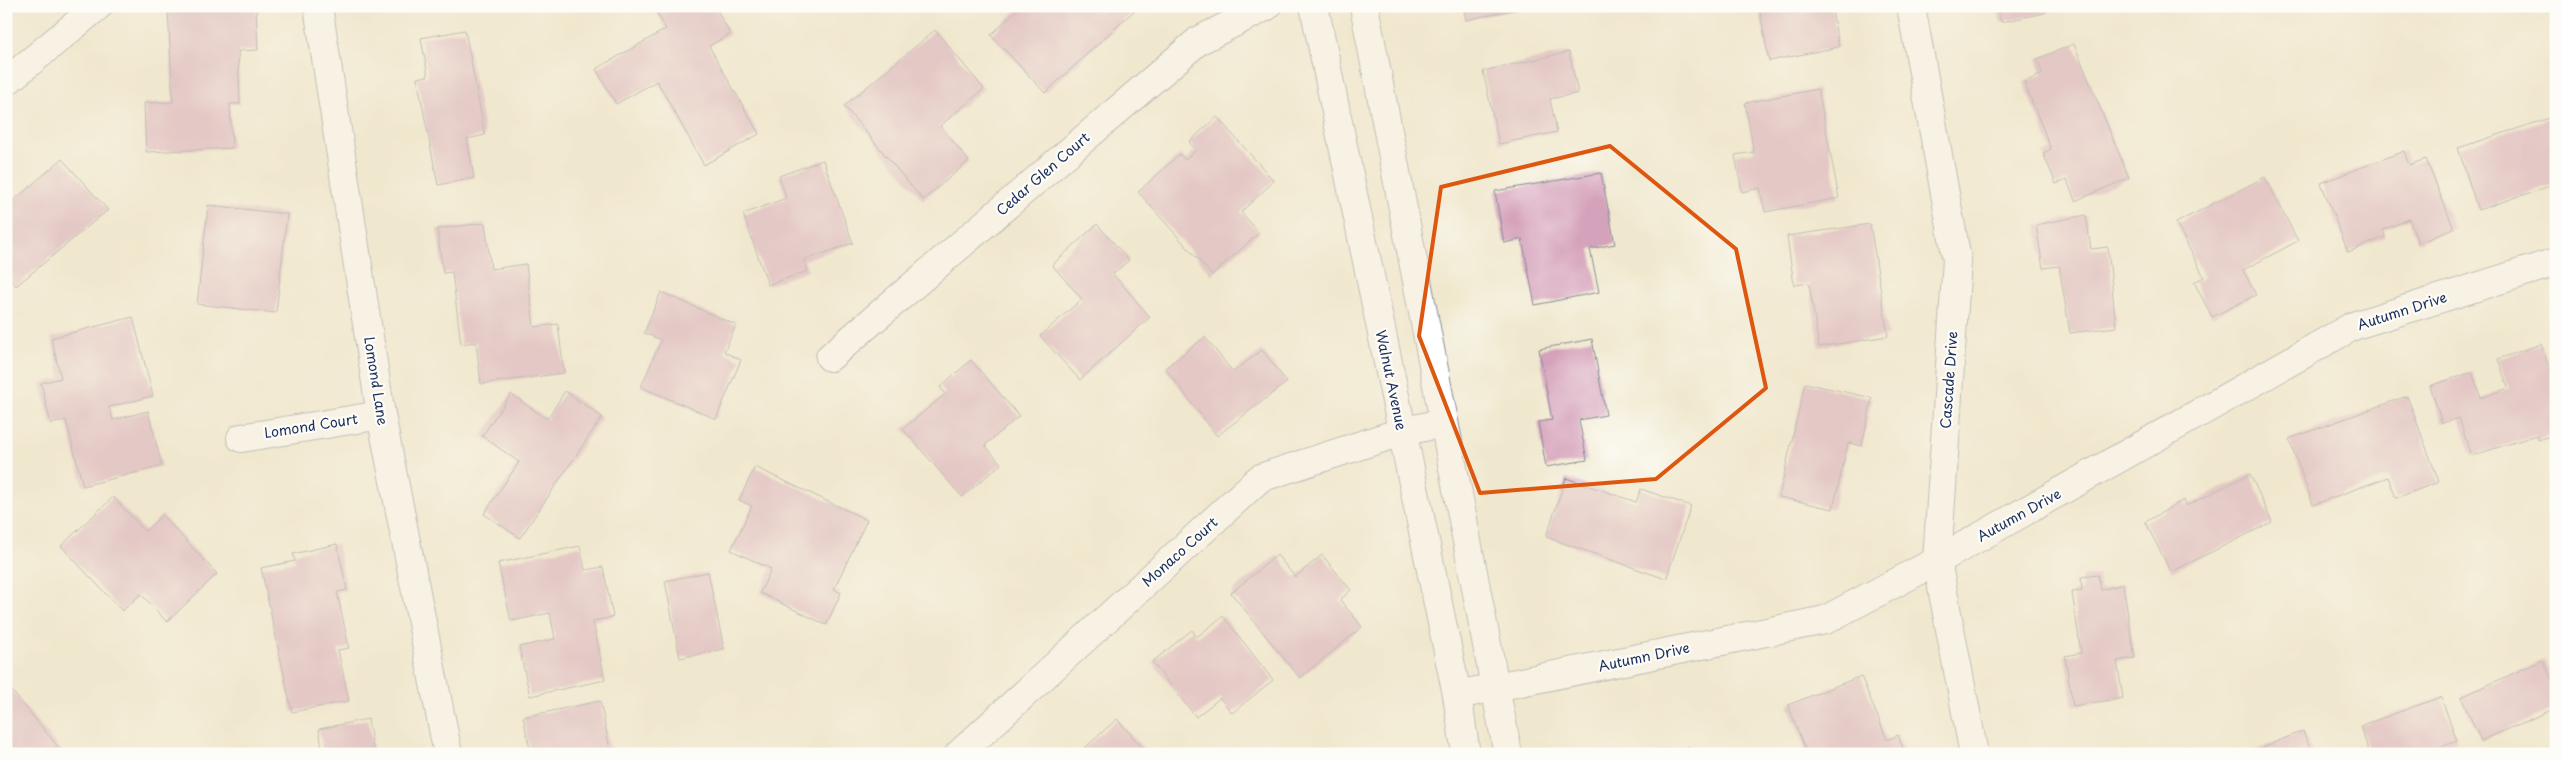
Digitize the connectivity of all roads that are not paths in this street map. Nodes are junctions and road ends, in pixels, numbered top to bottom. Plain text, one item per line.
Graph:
1 (98, 6) edge
2 (318, 6) edge
3 (1266, 6) edge
4 (1314, 6) edge
5 (1364, 6) edge
6 (1911, 6) edge
7 (6, 82) edge
8 (2556, 262) edge
9 (830, 357) dead end
10 (381, 415) junction
11 (1442, 423) junction
12 (1401, 432) junction
13 (241, 438) dead end
14 (1937, 561) junction
15 (1496, 687) junction
16 (1457, 695) junction
17 (448, 754) edge
18 (959, 754) edge
19 (1466, 754) edge
20 (1508, 754) edge
21 (1974, 754) edge

1 - 7 street
2 - 10 street, Lomond Lane
3 - 9 street, Cedar Glen Court
4 - 12 street, Walnut Avenue
5 - 11 street
6 - 14 street, Cascade Drive
8 - 14 street, Autumn Drive
10 - 13 street, Lomond Court
10 - 17 street, Lomond Lane
11 - 12 street, Monaco Court
11 - 15 street
12 - 16 street, Walnut Avenue
12 - 18 street, Monaco Court
14 - 15 street, Autumn Drive
14 - 21 street, Cascade Drive
15 - 16 street, Autumn Drive
15 - 20 street
16 - 19 street, Walnut Avenue

